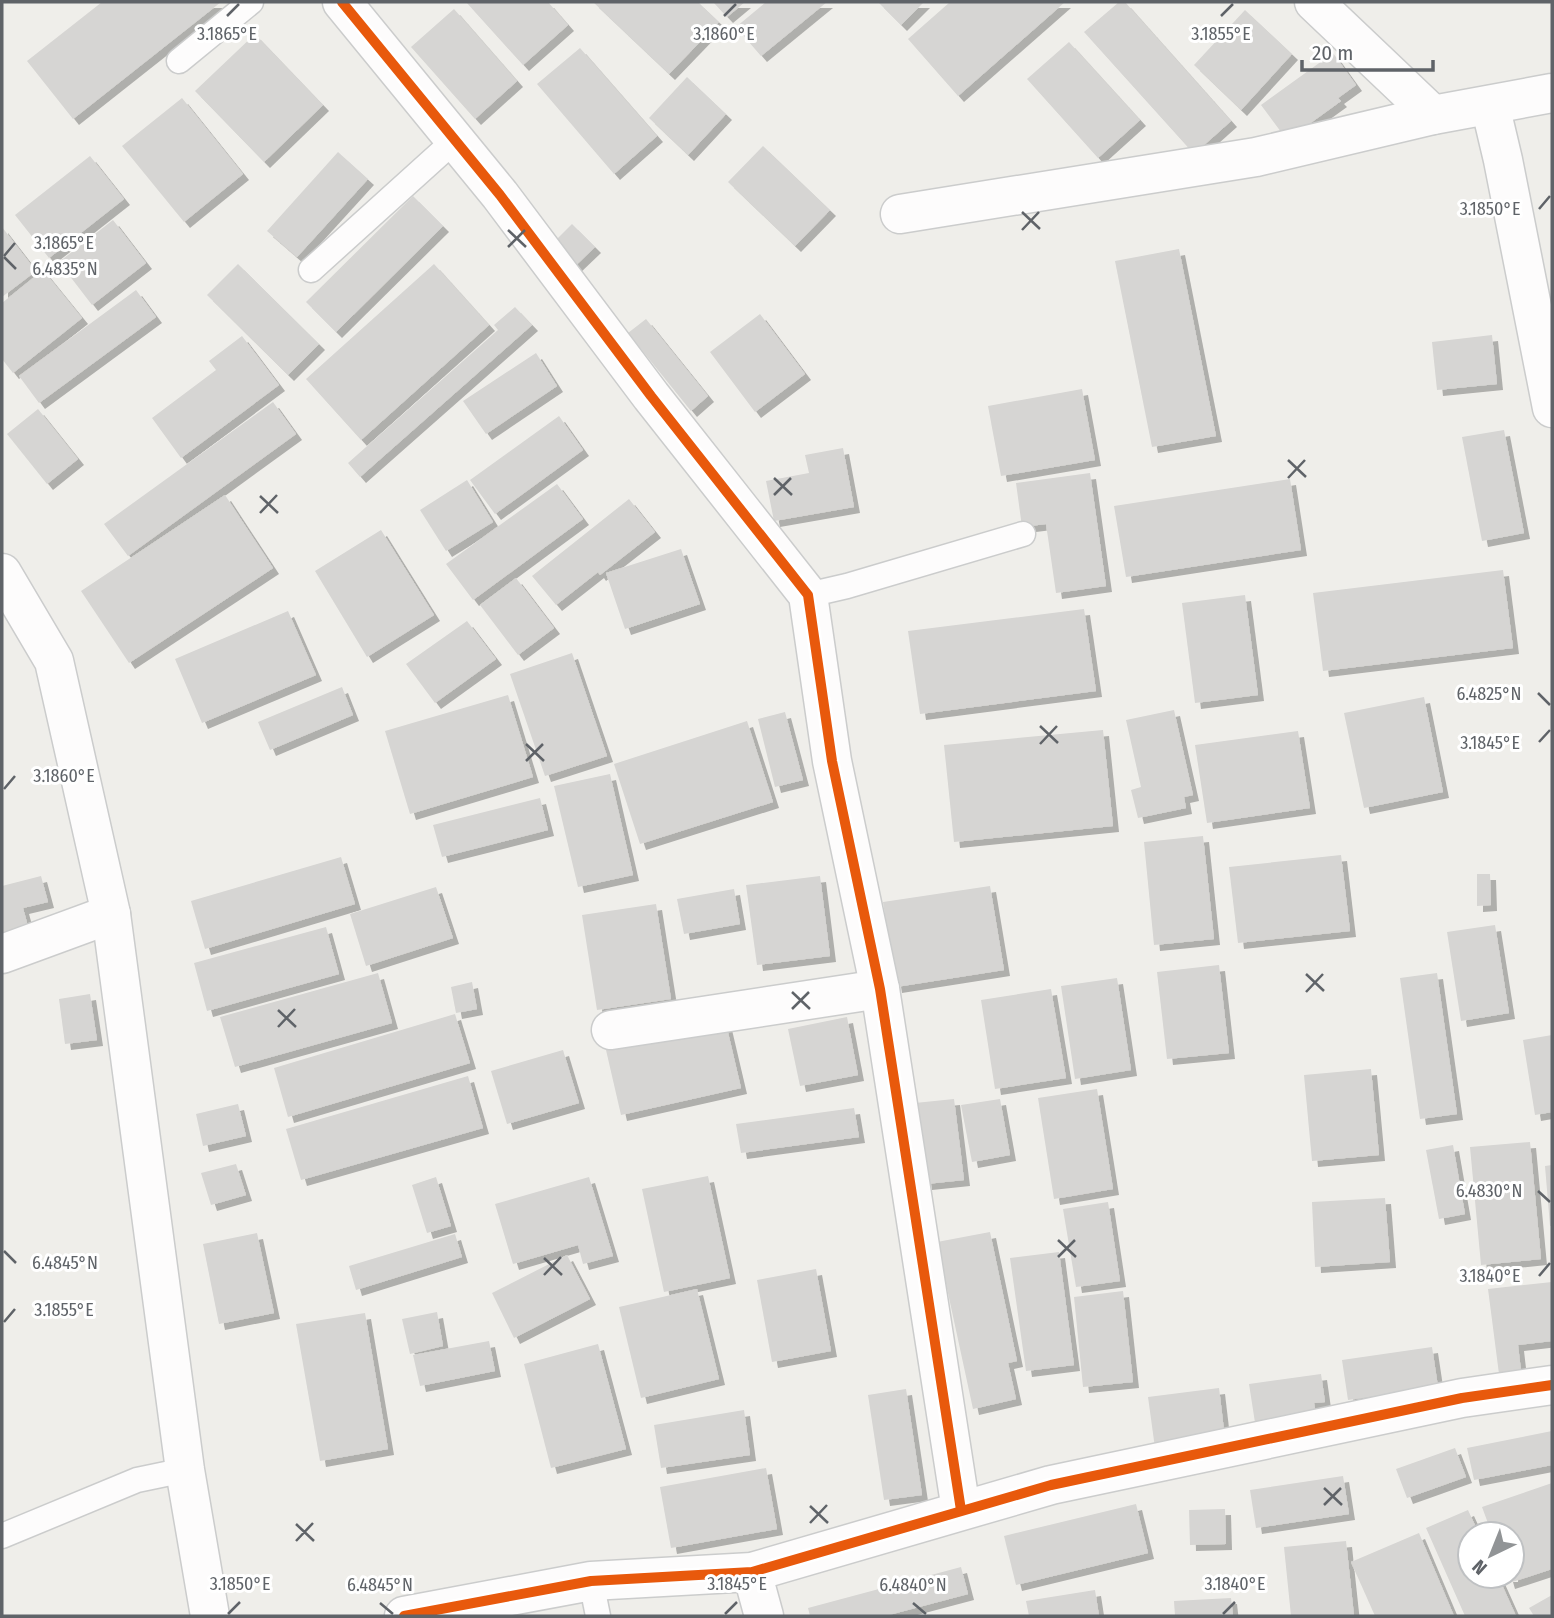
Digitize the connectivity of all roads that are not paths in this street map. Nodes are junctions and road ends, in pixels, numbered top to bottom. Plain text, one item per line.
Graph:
1 (251, 2) edge
2 (1314, 2) edge
3 (356, 7) edge
4 (179, 61) dead end
5 (1552, 93) edge
6 (1490, 105) junction
7 (1433, 115) junction
8 (455, 140) junction
9 (900, 214) dead end
10 (310, 270) dead end
11 (1552, 408) edge
12 (1023, 534) dead end
13 (2, 573) edge
14 (808, 595) junction
15 (111, 914) junction
16 (2, 954) edge
17 (880, 989) junction
18 (611, 1030) dead end
19 (1552, 1385) edge
20 (185, 1469) junction
21 (961, 1510) junction
22 (2, 1536) edge
23 (752, 1572) junction
24 (595, 1599) edge
25 (210, 1616) edge
26 (404, 1616) edge
27 (764, 1616) edge

1 - 4 lane
2 - 7 street
3 - 8 street
5 - 6 street
6 - 7 street
6 - 11 street
7 - 9 street
8 - 10 lane
8 - 14 street
12 - 14 lane
13 - 15 street
14 - 17 street
15 - 16 street
15 - 20 street
17 - 18 street
17 - 21 street
19 - 21 street
20 - 22 lane
20 - 25 street
21 - 23 street
23 - 24 street
23 - 27 street
24 - 26 street

